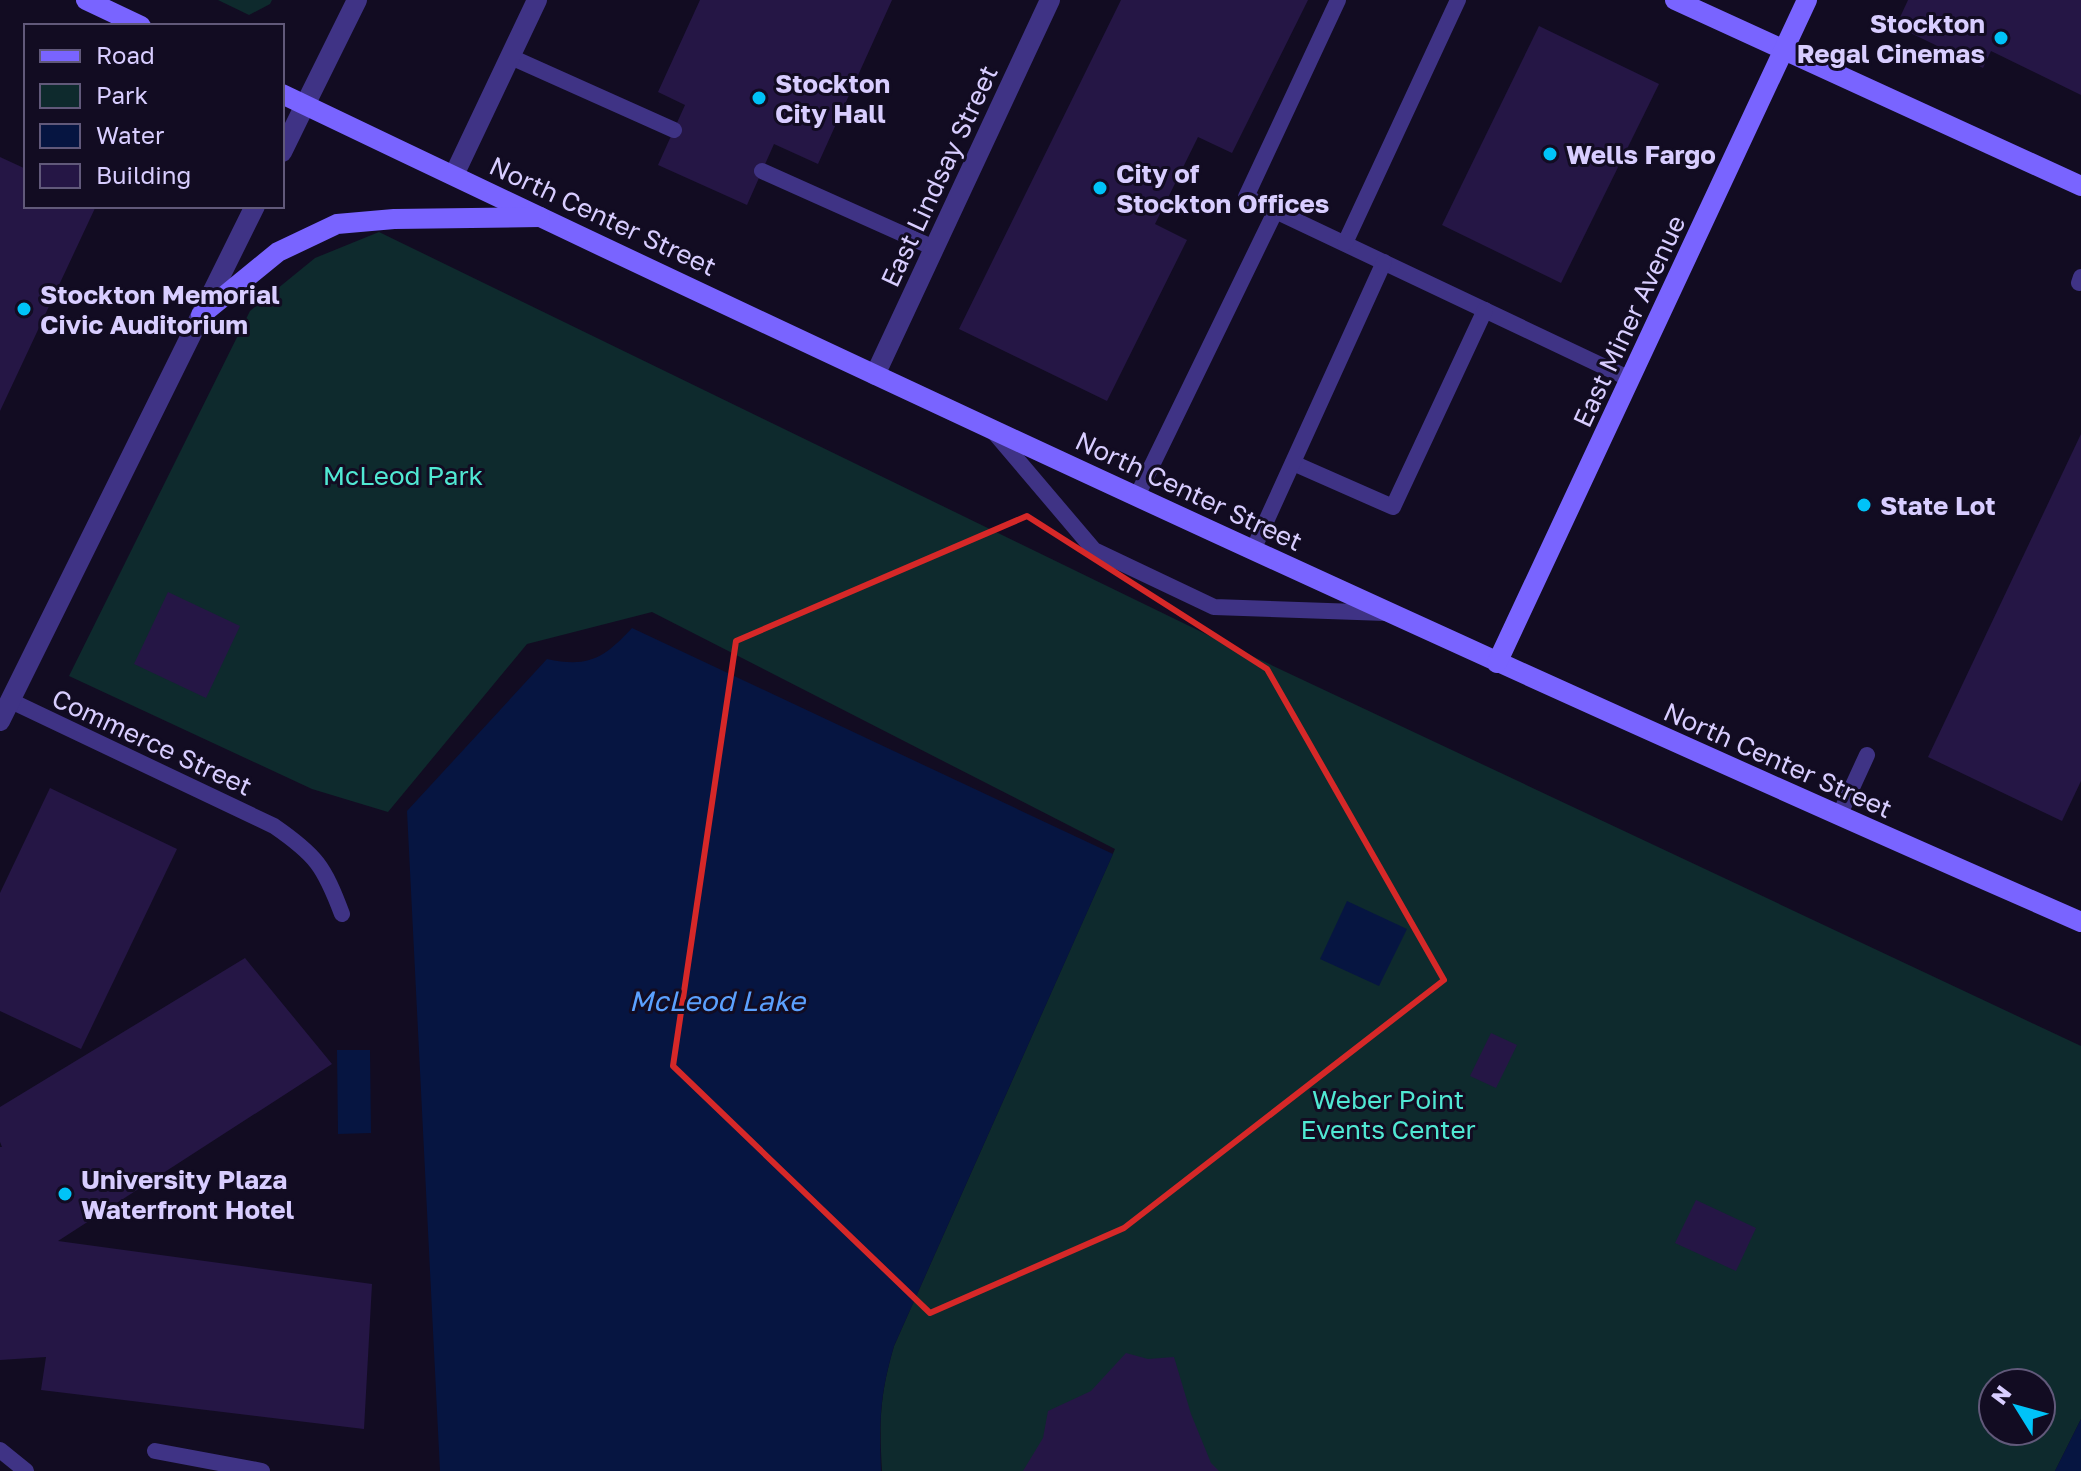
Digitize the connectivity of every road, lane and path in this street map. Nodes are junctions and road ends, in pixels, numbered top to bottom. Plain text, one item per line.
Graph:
1 (86, 0) edge
2 (357, 0) edge
3 (537, 0) edge
4 (1050, 0) edge
5 (1338, 0) edge
6 (1458, 0) edge
7 (1675, 0) edge
8 (1807, 0) edge
9 (137, 24) edge
10 (1784, 50) junction
11 (511, 57) junction
12 (284, 95) edge
13 (305, 105) junction
14 (674, 130) dead end
15 (284, 148) edge
16 (762, 171) dead end
17 (454, 175) junction
18 (2081, 186) edge
19 (254, 208) edge
20 (1276, 210) junction
21 (544, 217) junction
22 (1345, 243) junction
23 (934, 248) junction
24 (1384, 262) junction
25 (1485, 310) junction
26 (201, 315) junction
27 (875, 375) junction
28 (1630, 379) junction
29 (990, 427) junction
30 (1293, 463) junction
31 (1137, 496) junction
32 (1253, 550) junction
33 (1390, 613) junction
34 (1497, 663) junction
35 (5, 698) edge
36 (0, 721) edge
37 (1867, 755) dead end
38 (1839, 816) junction
39 (342, 914) dead end
40 (2081, 922) edge
41 (0, 1450) edge
42 (155, 1451) dead end
43 (19, 1469) edge
44 (262, 1471) edge

1 - 9 main road
2 - 13 street
3 - 11 street
4 - 23 street, East Lindsay Street
5 - 20 lane
6 - 22 lane
7 - 10 main road
8 - 10 main road, East Miner Avenue
10 - 18 main road
10 - 28 main road, East Miner Avenue
11 - 14 lane
11 - 17 street
12 - 13 main road, North Center Street
13 - 15 street
13 - 17 main road, North Center Street
16 - 23 lane
17 - 21 main road, North Center Street
19 - 26 street
20 - 22 lane
20 - 31 lane
21 - 26 main road
21 - 27 main road, North Center Street
22 - 24 lane
23 - 27 street, East Lindsay Street
24 - 25 lane
24 - 30 lane
25 - 28 lane
25 - 30 lane
26 - 35 street
27 - 29 main road, North Center Street
28 - 34 main road, East Miner Avenue
29 - 31 main road, North Center Street
29 - 33 lane
30 - 32 lane
31 - 32 main road, North Center Street
32 - 33 main road, North Center Street
33 - 34 main road, North Center Street
34 - 38 main road, North Center Street
35 - 36 street
35 - 39 lane, Commerce Street
37 - 38 lane
38 - 40 main road, North Center Street
41 - 43 lane
42 - 44 lane

